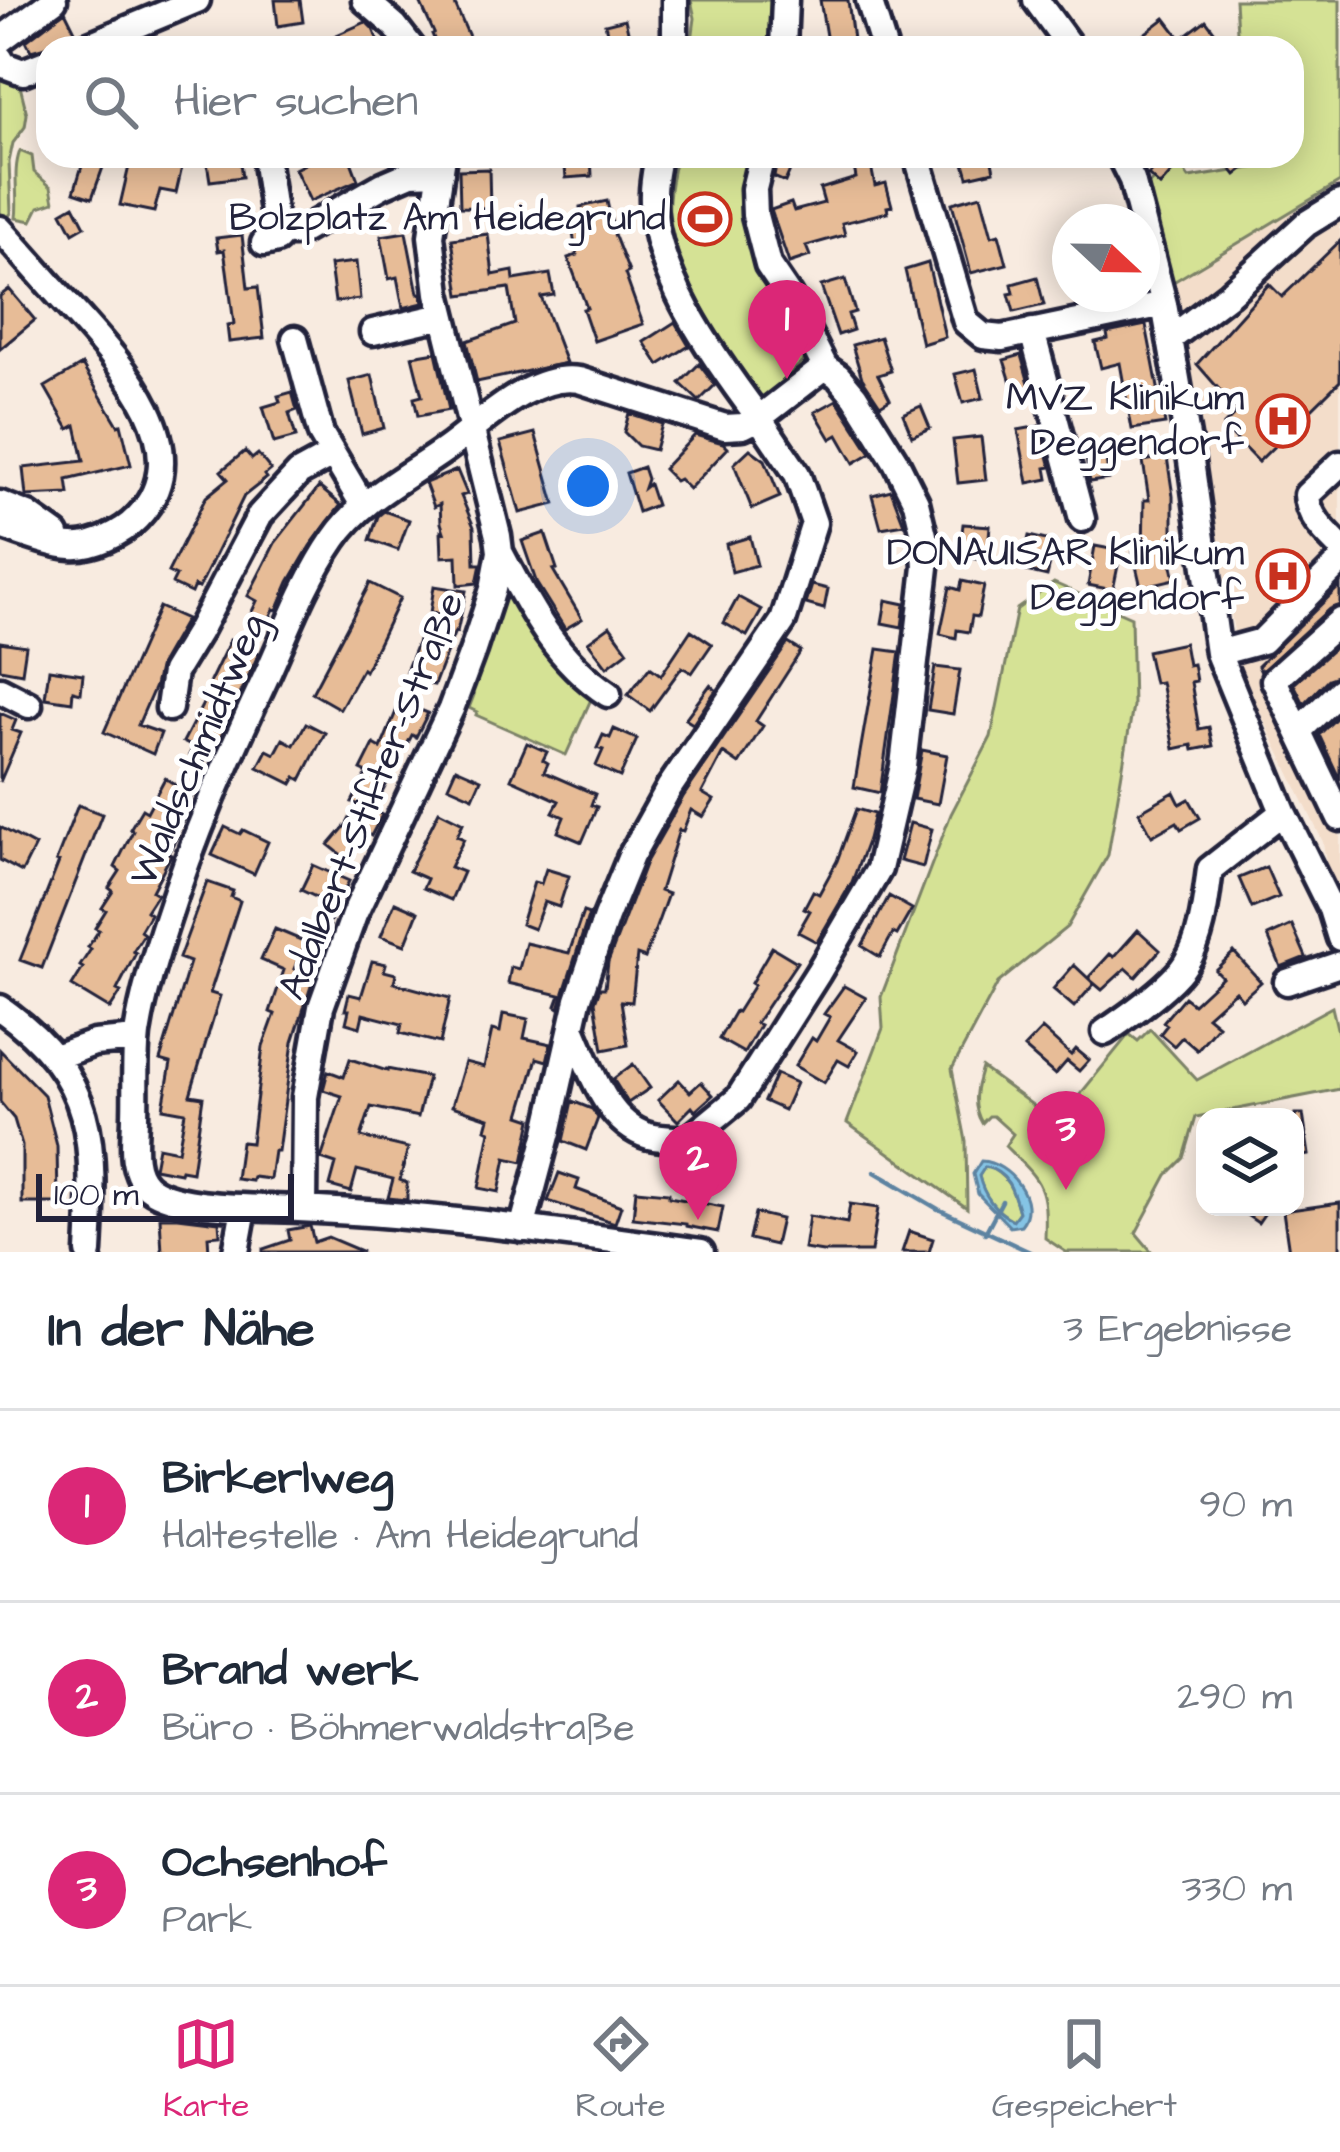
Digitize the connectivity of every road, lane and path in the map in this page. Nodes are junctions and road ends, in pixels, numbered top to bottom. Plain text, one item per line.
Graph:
1 (54, 0) edge
2 (197, 0) edge
3 (364, 0) edge
4 (675, 0) edge
5 (785, 0) edge
6 (869, 0) edge
7 (1036, 0) edge
8 (111, 36) edge
9 (403, 36) edge
10 (675, 36) edge
11 (784, 36) edge
12 (880, 36) edge
13 (1062, 36) edge
14 (0, 40) edge
15 (0, 58) edge
16 (36, 67) edge
17 (267, 168) edge
18 (428, 168) edge
19 (441, 168) edge
20 (656, 168) edge
21 (759, 168) edge
22 (921, 168) edge
23 (1126, 168) edge
24 (1340, 203) edge
25 (0, 229) edge
26 (1164, 304) junction
27 (442, 316) junction
28 (1032, 331) junction
29 (373, 332) dead end
30 (295, 339) dead end
31 (1170, 339) junction
32 (825, 367) junction
33 (759, 418) junction
34 (472, 428) junction
35 (332, 455) junction
36 (1340, 464) edge
37 (0, 504) edge
38 (363, 505) junction
39 (1082, 518) dead end
40 (0, 526) edge
41 (73, 546) junction
42 (1340, 548) edge
43 (500, 553) junction
44 (1340, 562) edge
45 (1340, 620) edge
46 (1218, 653) junction
47 (0, 690) edge
48 (1340, 692) edge
49 (608, 694) dead end
50 (29, 705) dead end
51 (169, 708) dead end
52 (1300, 730) junction
53 (1340, 762) edge
54 (1320, 781) junction
55 (1282, 812) junction
56 (1340, 818) edge
57 (1340, 938) edge
58 (1340, 964) edge
59 (1287, 982) dead end
60 (0, 1008) edge
61 (573, 1030) junction
62 (1105, 1032) dead end
63 (136, 1039) junction
64 (55, 1058) junction
65 (244, 1208) junction
66 (304, 1209) junction
67 (522, 1229) junction
68 (89, 1252) edge
69 (236, 1252) edge
70 (701, 1252) edge

1 - 14 street
2 - 8 street
3 - 9 street
4 - 10 street
5 - 11 street
6 - 12 street
7 - 13 street
15 - 16 street
17 - 18 street, Adalbert-Stifter-Straße
19 - 27 street, Adalbert-Stifter-Straße
20 - 33 street
21 - 32 street
22 - 28 street
23 - 26 street
24 - 31 street
25 - 41 street
26 - 28 street
26 - 31 street
27 - 29 street
27 - 34 street, Adalbert-Stifter-Straße
28 - 39 street
30 - 35 street
31 - 46 street
32 - 33 street
32 - 61 street
33 - 34 street, Waldschmidtweg
33 - 61 street
34 - 38 street, Waldschmidtweg
34 - 43 street, Adalbert-Stifter-Straße
35 - 38 street
35 - 51 street
36 - 42 street
37 - 41 street
38 - 63 street, Waldschmidtweg
40 - 41 street
43 - 49 street, Adalbert-Stifter-Straße
43 - 66 street, Adalbert-Stifter-Straße
44 - 46 street
45 - 52 street
46 - 55 street
47 - 50 street
48 - 52 street
52 - 54 street
53 - 54 street
54 - 56 street
55 - 57 street
55 - 62 street
58 - 59 street
60 - 64 street
61 - 67 street
63 - 64 street
63 - 65 street, Waldschmidtweg
64 - 68 street
65 - 66 street
65 - 69 street
66 - 67 street
67 - 70 street

